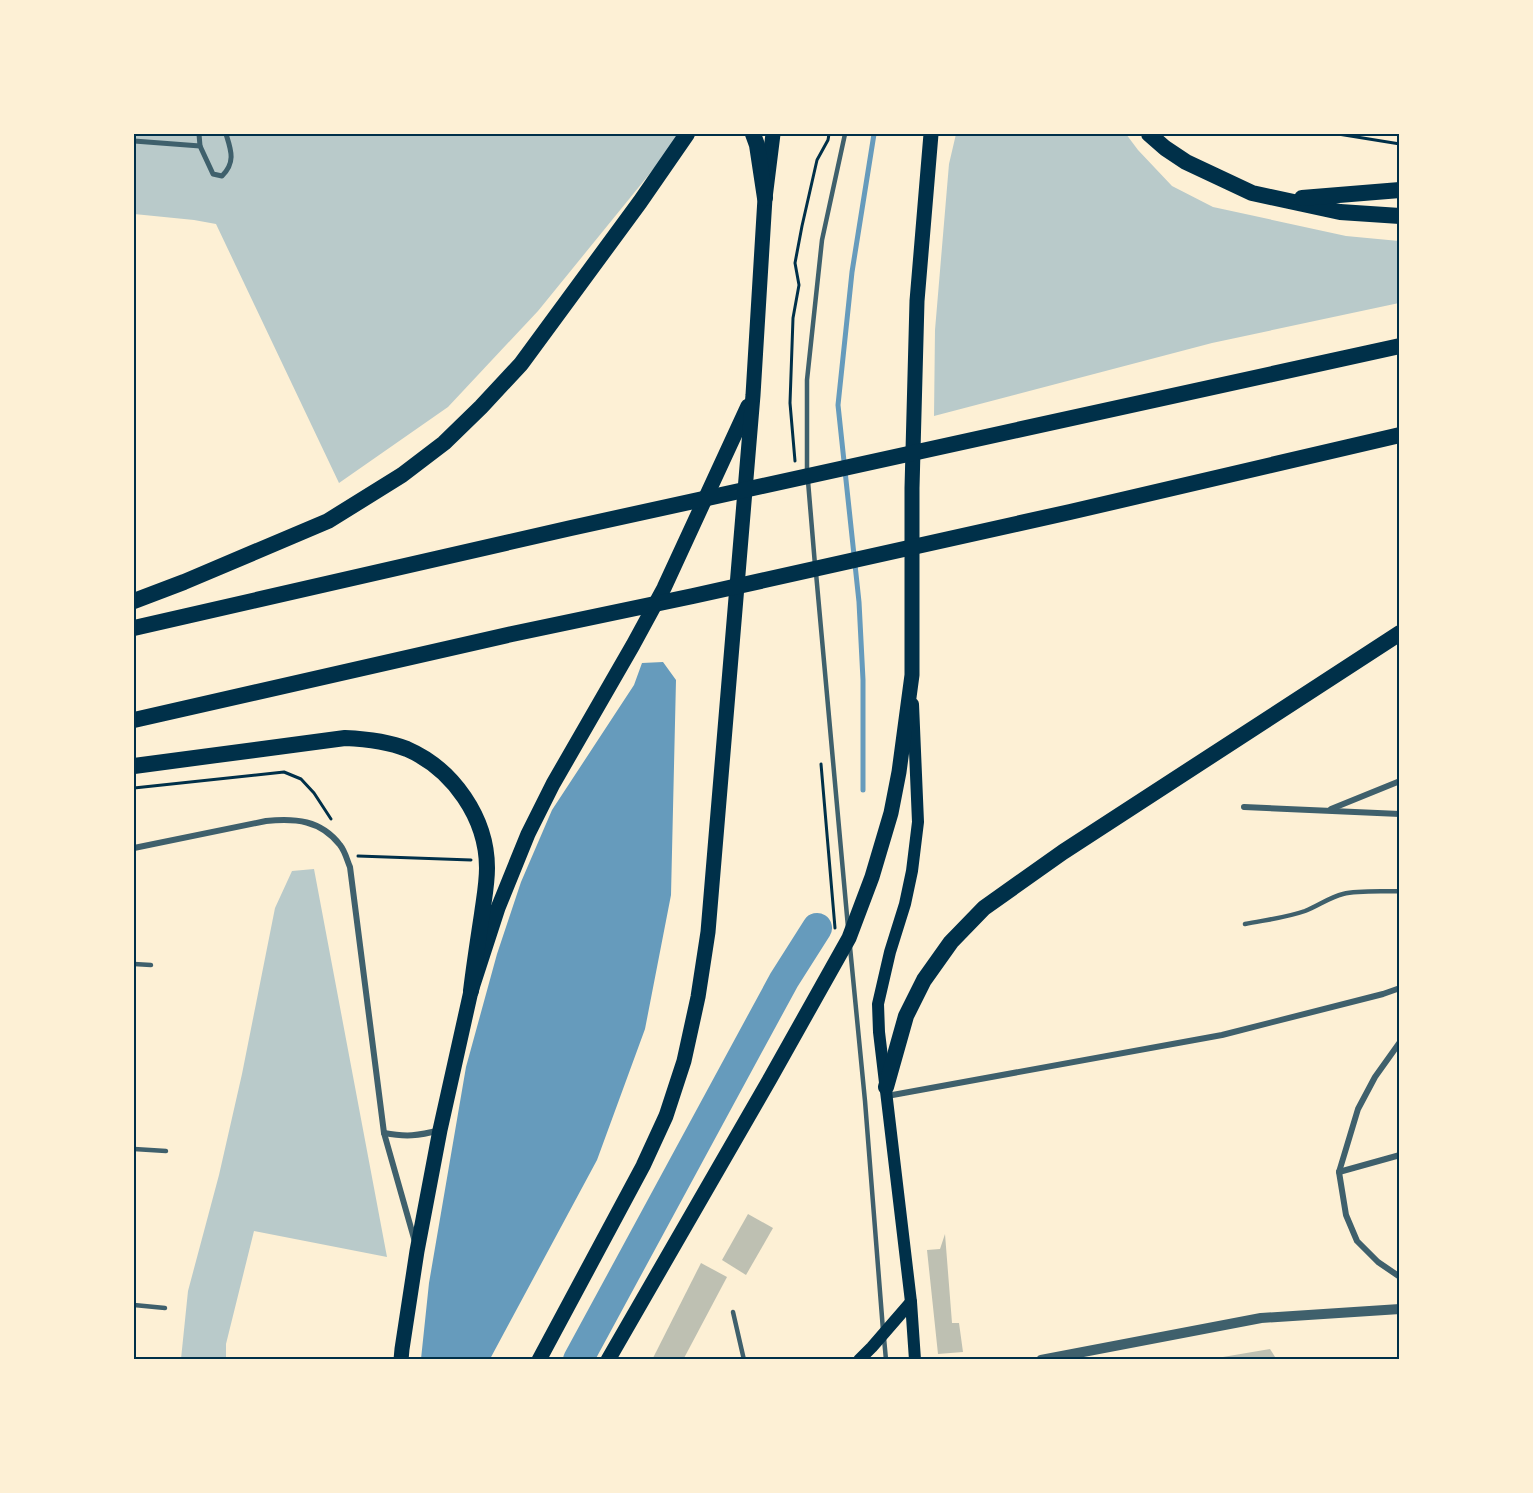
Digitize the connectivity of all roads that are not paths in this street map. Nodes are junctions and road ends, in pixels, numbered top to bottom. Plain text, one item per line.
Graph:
1 (199, 134) edge
2 (226, 134) edge
3 (687, 134) edge
4 (753, 134) edge
5 (774, 134) edge
6 (845, 134) edge
7 (931, 134) edge
8 (1149, 134) edge
9 (134, 141) edge
10 (200, 146) junction
11 (1400, 190) edge
12 (765, 198) junction
13 (1286, 199) junction
14 (1400, 216) edge
15 (1400, 346) edge
16 (753, 395) junction
17 (1400, 435) edge
18 (134, 602) edge
19 (134, 628) edge
20 (1400, 633) edge
21 (912, 675) junction
22 (134, 720) edge
23 (134, 766) edge
24 (1400, 781) edge
25 (1244, 807) dead end
26 (1328, 810) junction
27 (1400, 814) edge
28 (134, 848) edge
29 (1400, 891) edge
30 (1245, 924) dead end
31 (849, 938) junction
32 (134, 964) edge
33 (151, 965) dead end
34 (1400, 988) edge
35 (471, 991) junction
36 (1400, 1042) edge
37 (886, 1091) junction
38 (440, 1130) junction
39 (384, 1133) junction
40 (134, 1149) edge
41 (166, 1151) dead end
42 (1400, 1155) edge
43 (1339, 1172) junction
44 (417, 1251) junction
45 (1400, 1277) edge
46 (911, 1302) junction
47 (134, 1305) edge
48 (165, 1308) dead end
49 (1400, 1309) edge
50 (733, 1311) dead end
51 (883, 1334) junction
52 (401, 1359) edge
53 (538, 1359) edge
54 (608, 1359) edge
55 (744, 1359) edge
56 (859, 1359) edge
57 (886, 1359) edge
58 (915, 1359) edge
59 (1041, 1359) edge

1 - 10 street
2 - 10 street
3 - 18 highway
4 - 12 highway
5 - 12 highway
6 - 31 lane
7 - 21 highway
8 - 13 highway
9 - 10 street
11 - 13 highway
12 - 16 highway
13 - 14 highway
15 - 19 highway
16 - 35 highway
16 - 53 highway
17 - 22 highway
20 - 37 highway
21 - 31 highway
21 - 37 main road
23 - 35 highway
24 - 26 street
25 - 26 street
26 - 27 street
28 - 39 street
29 - 30 lane
31 - 51 lane
31 - 54 highway
32 - 33 lane
34 - 37 street
35 - 38 highway
36 - 43 street
37 - 46 main road
38 - 39 street
38 - 44 highway
39 - 44 street
40 - 41 lane
42 - 43 street
43 - 45 street
44 - 52 highway
46 - 51 main road
46 - 58 main road
47 - 48 lane
49 - 59 street
50 - 55 lane
51 - 56 main road
51 - 57 lane

